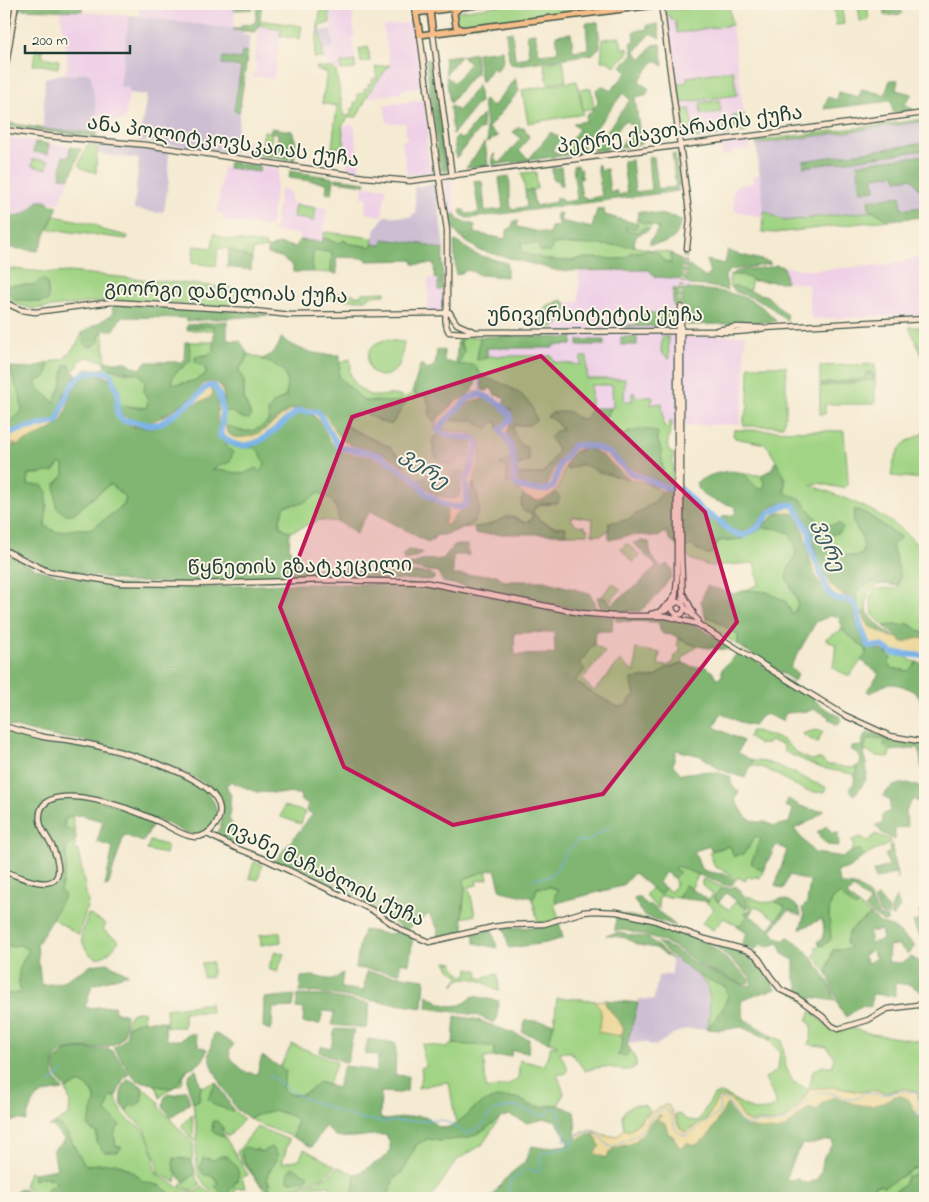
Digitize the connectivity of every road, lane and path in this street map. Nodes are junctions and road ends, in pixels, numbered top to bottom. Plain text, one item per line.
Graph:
1 (16, 4) edge
2 (415, 4) edge
3 (429, 4) edge
4 (484, 4) edge
5 (662, 4) edge
6 (460, 7) junction
7 (430, 10) junction
8 (416, 13) junction
9 (463, 30) junction
10 (433, 34) junction
11 (420, 36) junction
12 (4, 77) edge
13 (925, 113) edge
14 (4, 126) edge
15 (6, 130) edge
16 (679, 146) junction
17 (452, 176) junction
18 (439, 178) junction
19 (687, 248) tunnel mouth
20 (4, 302) edge
21 (681, 309) tunnel mouth
22 (448, 314) junction
23 (925, 319) edge
24 (456, 323) junction
25 (447, 328) junction
26 (476, 332) junction
27 (679, 332) junction
28 (452, 333) junction
29 (4, 550) edge
30 (679, 587) junction
31 (674, 605) junction
32 (684, 606) junction
33 (655, 612) junction
34 (677, 614) junction
35 (645, 615) junction
36 (660, 616) junction
37 (698, 622) junction
38 (4, 726) edge
39 (925, 742) edge
40 (207, 834) junction
41 (4, 871) edge
42 (925, 1004) edge

1 - 12 main road
2 - 8 main road
3 - 7 main road
4 - 6 main road
5 - 9 main road
5 - 16 main road
6 - 7 main road
6 - 9 main road
7 - 8 main road
7 - 10 main road
8 - 11 main road
9 - 10 main road
10 - 11 main road
10 - 17 main road
11 - 18 main road
13 - 16 main road, პეტრე ქავთარაძის ქუჩა
14 - 15 main road
15 - 18 main road, ანა პოლიტკოვსკაიას ქუჩა
16 - 17 main road, პეტრე ქავთარაძის ქუჩა
16 - 19 main road
17 - 18 main road, პეტრე ქავთარაძის ქუჩა
18 - 22 main road
20 - 22 main road, გიორგი დანელიას ქუჩა
21 - 27 main road
22 - 24 main road
22 - 25 main road
23 - 27 main road, უნივერსიტეტის ქუჩა
24 - 25 main road
24 - 26 main road, უნივერსიტეტის ქუჩა
24 - 28 main road
25 - 28 main road
26 - 27 main road, უნივერსიტეტის ქუჩა
26 - 28 main road, უნივერსიტეტის ქუჩა
27 - 30 main road
29 - 35 main road, წყნეთის გზატკეცილი
30 - 31 main road
30 - 32 main road
30 - 33 main road
30 - 37 main road
31 - 32 main road
31 - 33 main road
31 - 34 main road
32 - 34 main road
32 - 37 main road
33 - 35 main road
34 - 36 main road
34 - 37 main road
35 - 36 main road, წყნეთის გზატკეცილი
36 - 37 main road
37 - 39 main road
38 - 40 main road
40 - 41 main road
40 - 42 main road, ივანე მაჩაბლის ქუჩა

